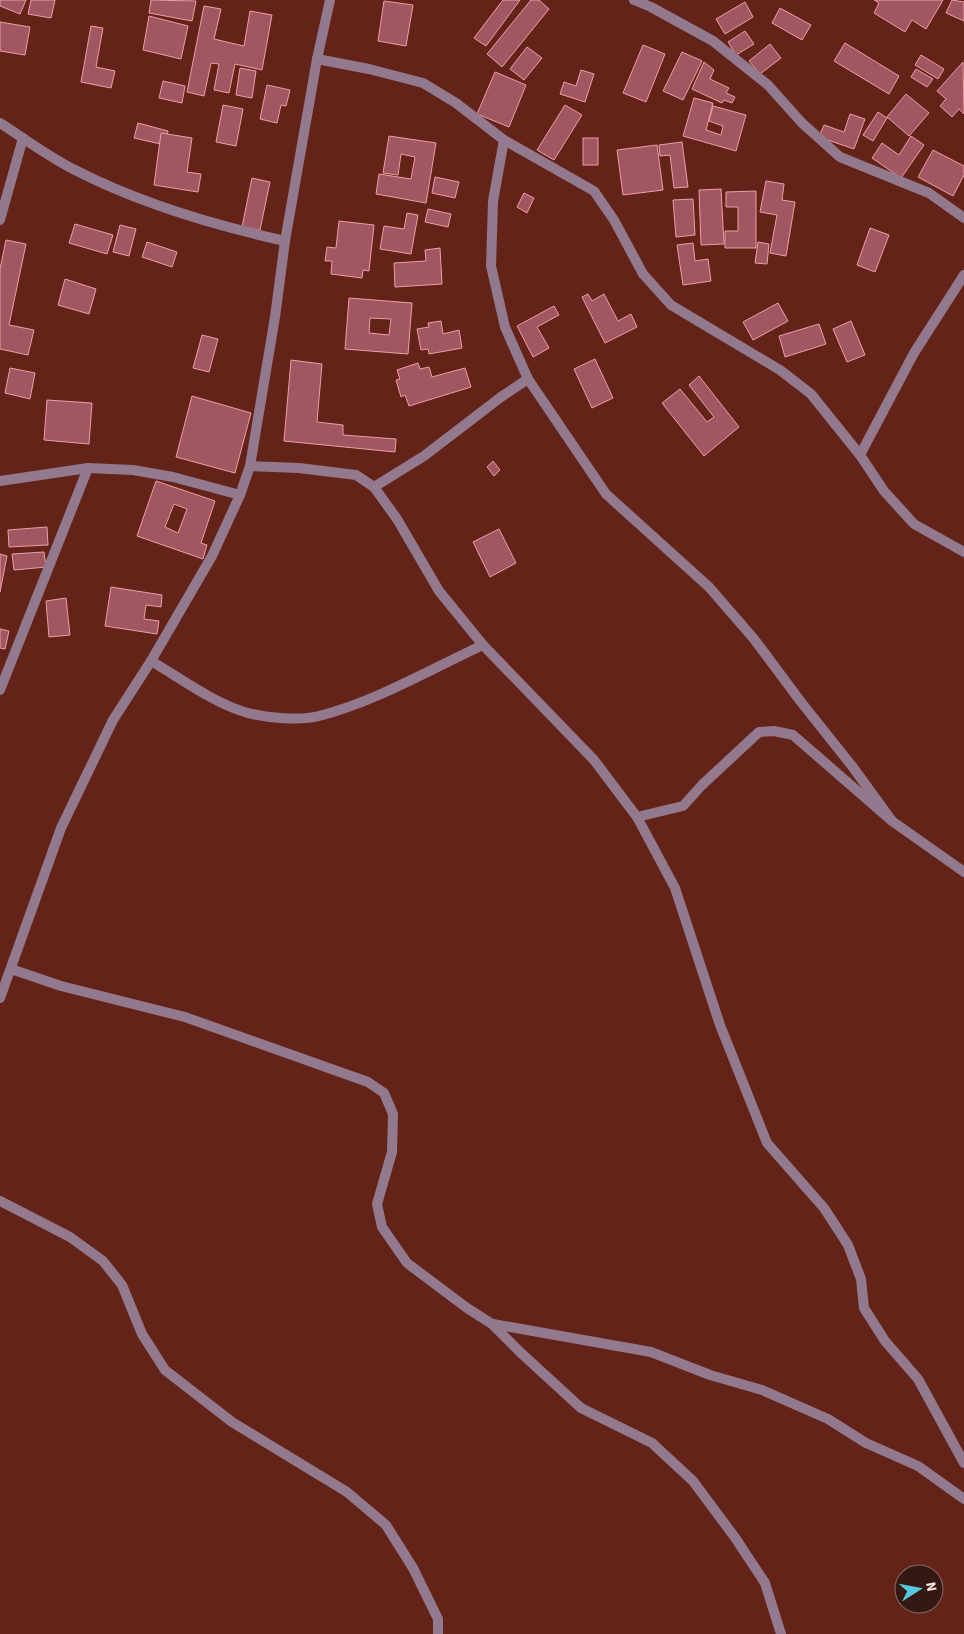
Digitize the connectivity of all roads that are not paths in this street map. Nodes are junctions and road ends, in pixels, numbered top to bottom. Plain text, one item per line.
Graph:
1 (330, 0) edge
2 (634, 0) edge
3 (317, 58) junction
4 (0, 123) edge
5 (23, 138) junction
6 (504, 140) junction
7 (964, 218) edge
8 (0, 220) edge
9 (285, 241) junction
10 (964, 275) edge
11 (528, 379) junction
12 (860, 455) junction
13 (250, 466) junction
14 (88, 468) junction
15 (0, 481) edge
16 (374, 487) junction
17 (240, 495) junction
18 (964, 552) edge
19 (483, 645) junction
20 (151, 661) junction
21 (0, 690) edge
22 (637, 817) junction
23 (892, 821) junction
24 (964, 872) edge
25 (10, 969) junction
26 (0, 998) edge
27 (0, 1201) edge
28 (492, 1324) junction
29 (964, 1463) edge
30 (964, 1499) edge
31 (438, 1634) edge
32 (781, 1634) edge

1 - 3 street
2 - 7 street
3 - 6 street
3 - 9 street
4 - 5 street
5 - 8 street
5 - 9 street
6 - 11 street
6 - 12 street
9 - 13 street
10 - 12 street
11 - 16 street
11 - 23 street
12 - 18 street
13 - 16 street
13 - 17 street
14 - 15 street
14 - 17 street
14 - 21 street
16 - 19 street
17 - 20 street
19 - 20 street
19 - 22 street
20 - 25 street
22 - 23 street
22 - 29 street
23 - 24 street
25 - 26 street
25 - 28 street
27 - 31 street
28 - 30 street
28 - 32 street

